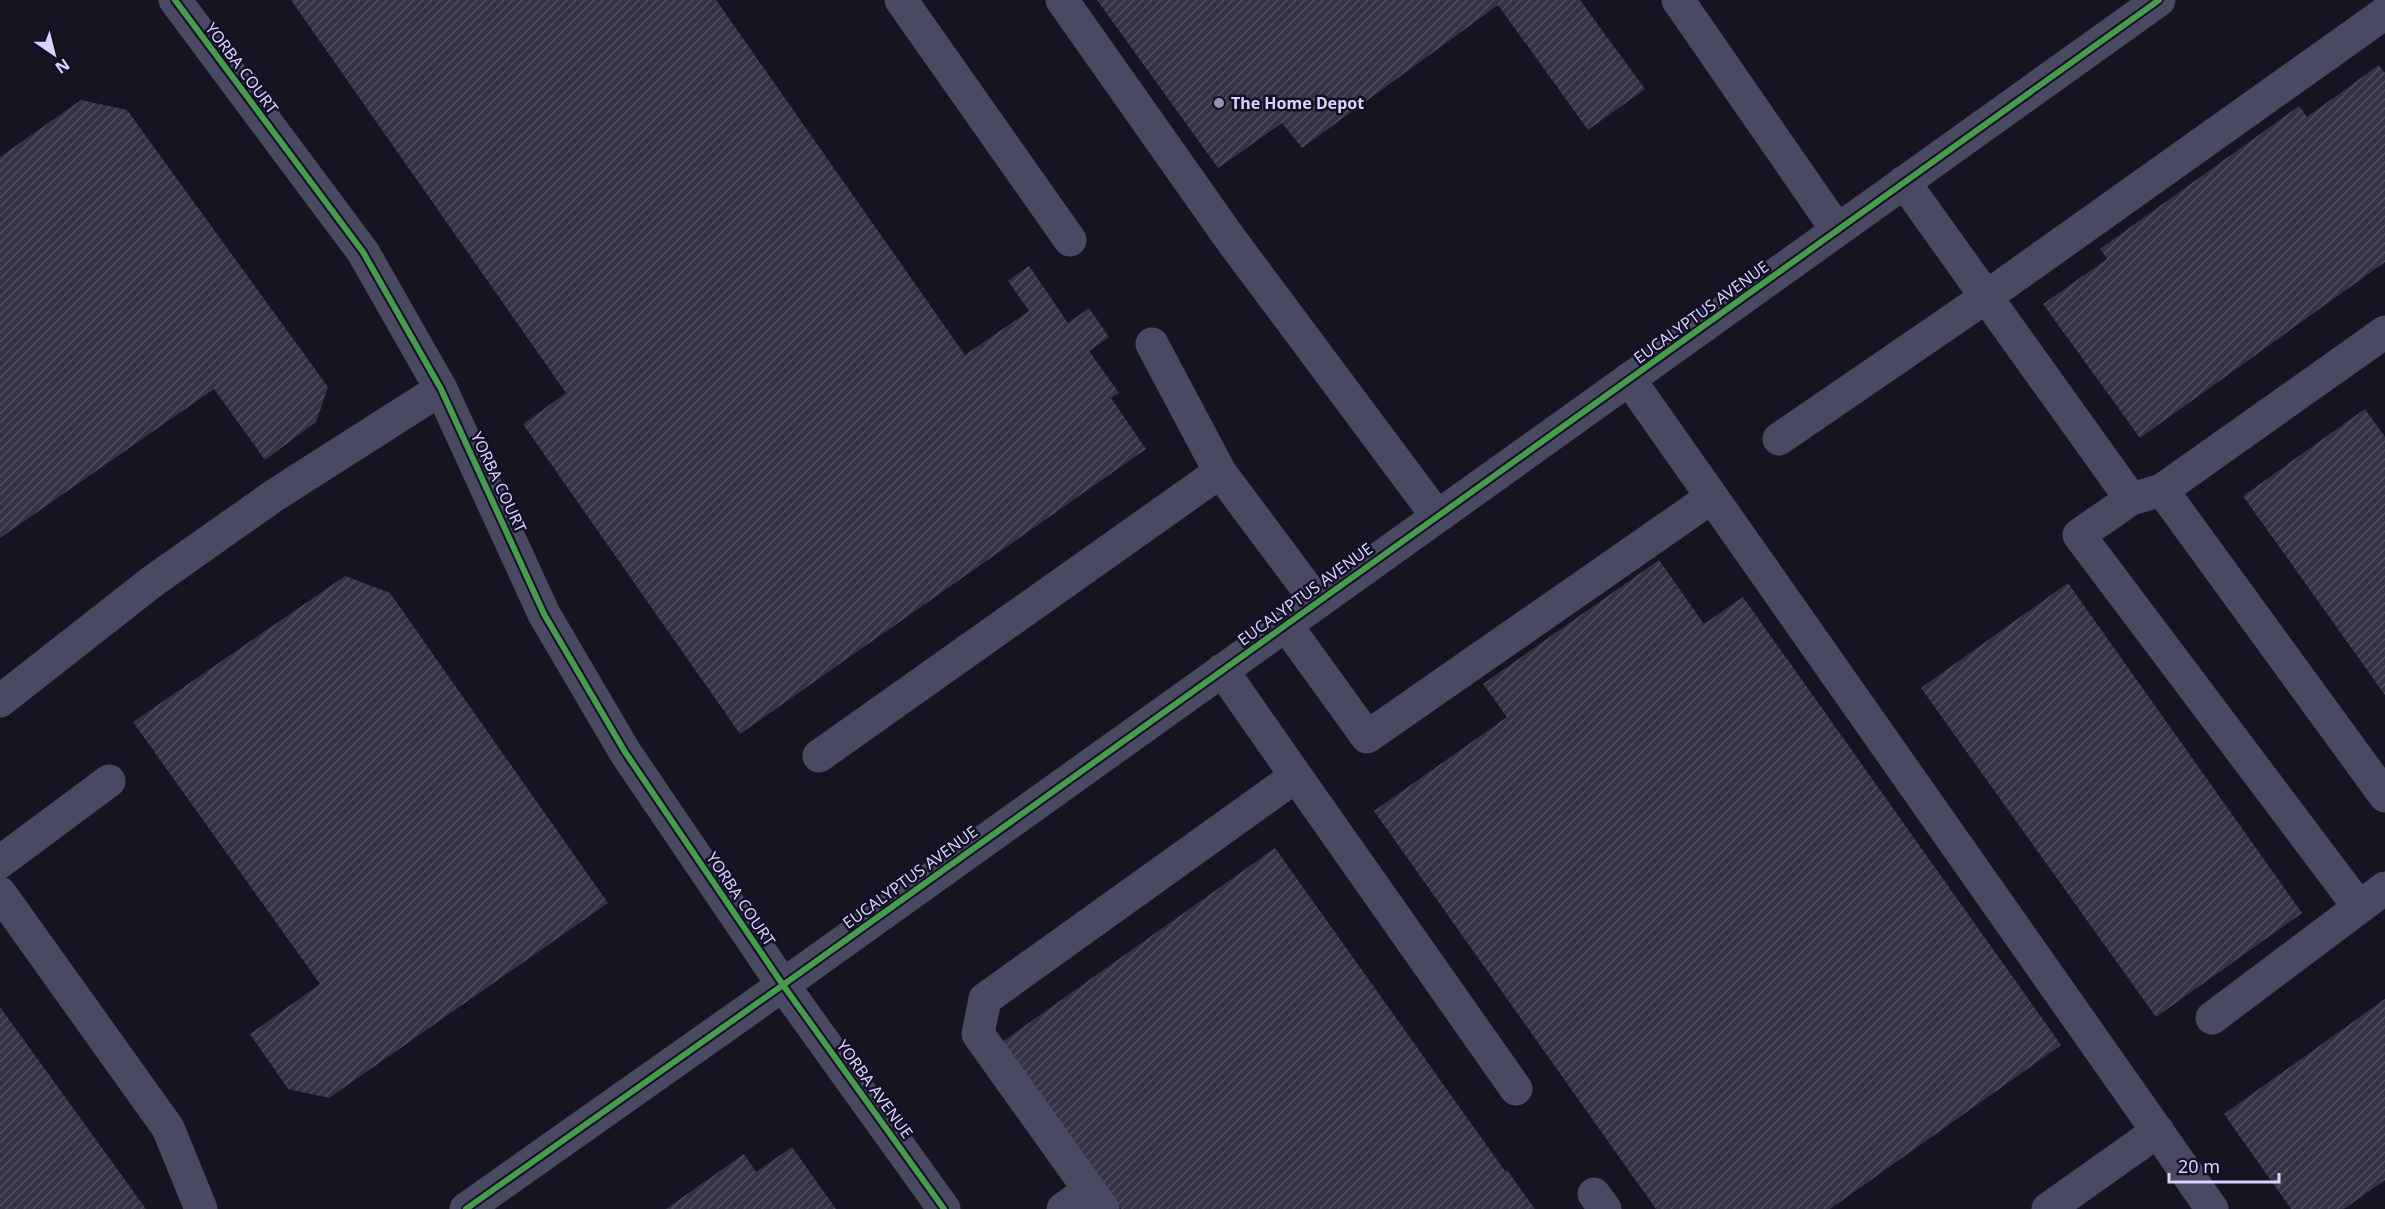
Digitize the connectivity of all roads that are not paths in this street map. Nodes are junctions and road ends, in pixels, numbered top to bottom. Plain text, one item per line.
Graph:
1 (175, 0) edge
2 (901, 0) edge
3 (1062, 0) edge
4 (2159, 0) edge
5 (1691, 5) edge
6 (2377, 16) edge
7 (1904, 182) junction
8 (1837, 230) junction
9 (1070, 240) dead end
10 (1986, 297) junction
11 (2385, 332) edge
12 (1152, 344) dead end
13 (1629, 379) junction
14 (441, 389) junction
15 (1779, 439) dead end
16 (1220, 472) junction
17 (2162, 490) junction
18 (1712, 497) junction
19 (2131, 499) junction
20 (1437, 516) junction
21 (1317, 602) junction
22 (1286, 625) junction
23 (1222, 670) junction
24 (0, 701) edge
25 (819, 756) dead end
26 (1296, 776) junction
27 (109, 781) dead end
28 (2385, 796) edge
29 (0, 862) edge
30 (2385, 888) edge
31 (0, 893) edge
32 (2359, 907) junction
33 (783, 985) junction
34 (2212, 1018) dead end
35 (1516, 1089) dead end
36 (2158, 1131) junction
37 (1096, 1199) edge
38 (201, 1209) edge
39 (466, 1209) edge
40 (945, 1209) edge
41 (1063, 1209) edge
42 (2048, 1209) edge
43 (2212, 1209) edge

1 - 14 street, YORBA COURT
2 - 9 street
3 - 20 street
4 - 7 street, EUCALYPTUS AVENUE
5 - 8 street
6 - 10 street
7 - 8 street, EUCALYPTUS AVENUE
7 - 10 street
8 - 13 street, EUCALYPTUS AVENUE
10 - 15 street
10 - 19 street
11 - 17 street
12 - 16 street
13 - 18 street
13 - 20 street, EUCALYPTUS AVENUE
14 - 24 street
14 - 33 street, YORBA COURT
16 - 21 street
16 - 25 street
17 - 19 street
17 - 28 street
18 - 22 street
18 - 36 street
19 - 32 street
20 - 21 street, EUCALYPTUS AVENUE
21 - 22 street, EUCALYPTUS AVENUE
22 - 23 street, EUCALYPTUS AVENUE
23 - 26 street
23 - 33 street, EUCALYPTUS AVENUE
26 - 35 street
26 - 37 street
27 - 29 street
30 - 32 street
31 - 38 street
32 - 34 street
33 - 39 street, EUCALYPTUS AVENUE
33 - 40 street, YORBA AVENUE
36 - 42 street
36 - 43 street
37 - 41 street

